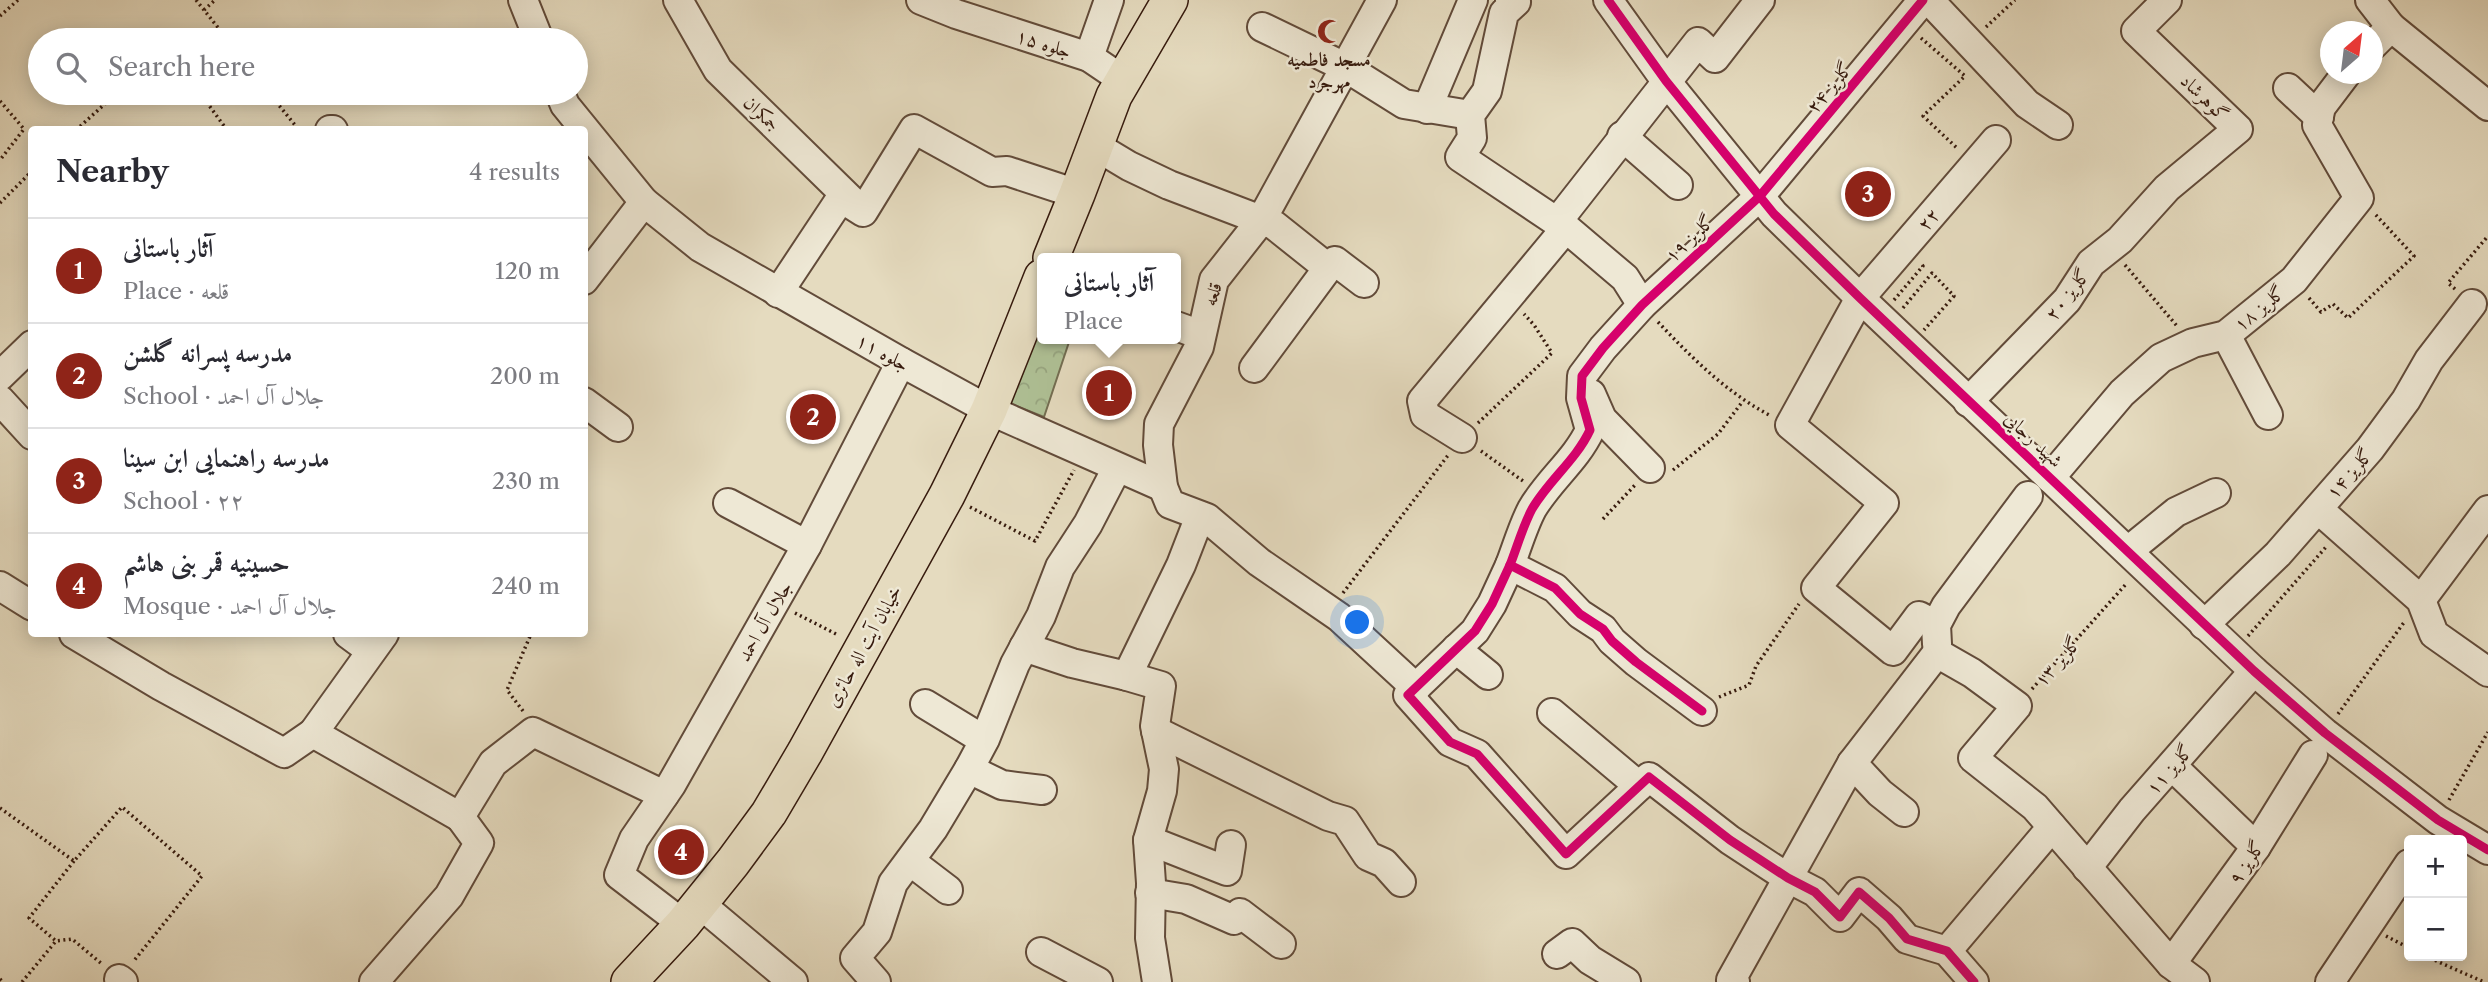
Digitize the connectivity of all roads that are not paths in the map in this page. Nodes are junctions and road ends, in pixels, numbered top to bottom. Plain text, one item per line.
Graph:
1 (523, 0) edge
2 (677, 0) edge
3 (921, 0) edge
4 (1108, 0) edge
5 (1170, 0) edge
6 (1382, 0) edge
7 (1473, 0) edge
8 (1510, 0) edge
9 (1608, 0) edge
10 (1760, 0) edge
11 (1923, 0) edge
12 (1929, 0) edge
13 (2167, 0) edge
14 (2370, 0) edge
15 (2377, 21) edge
16 (1262, 27) dead end
17 (534, 28) edge
18 (2383, 37) edge
19 (1089, 57) junction
20 (1345, 67) junction
21 (1123, 80) junction
22 (1666, 81) junction
23 (2338, 84) edge
24 (2288, 88) dead end
25 (565, 105) edge
26 (2488, 106) edge
27 (1427, 109) junction
28 (1470, 115) junction
29 (2319, 117) junction
30 (2058, 125) dead end
31 (582, 126) edge
32 (588, 133) edge
33 (1622, 136) junction
34 (1996, 140) dead end
35 (1094, 145) junction
36 (1678, 185) dead end
37 (2167, 188) joint
38 (1077, 194) junction
39 (1760, 196) junction
40 (645, 202) junction
41 (863, 212) junction
42 (1262, 219) junction
43 (1561, 225) junction
44 (1053, 253) edge
45 (1328, 268) junction
46 (588, 275) edge
47 (1364, 283) dead end
48 (1037, 290) edge
49 (778, 293) junction
50 (1860, 298) junction
51 (2472, 304) dead end
52 (1642, 305) junction
53 (1188, 331) edge
54 (2226, 335) junction
55 (28, 349) edge
56 (901, 362) junction
57 (1254, 368) dead end
58 (0, 376) edge
59 (1582, 376) junction
60 (0, 400) edge
61 (1968, 402) junction
62 (588, 405) edge
63 (989, 410) junction
64 (2268, 415) dead end
65 (618, 427) dead end
66 (28, 431) edge
67 (1462, 438) road end
68 (1117, 468) junction
69 (1650, 468) dead end
70 (2050, 478) junction
71 (2217, 493) dead end
72 (1166, 495) junction
73 (2028, 496) dead end
74 (727, 503) dead end
75 (2318, 509) junction
76 (2488, 510) edge
77 (1200, 516) junction
78 (807, 545) junction
79 (2135, 558) junction
80 (1510, 565) junction
81 (0, 586) edge
82 (2421, 600) junction
83 (28, 604) edge
84 (1936, 625) junction
85 (2204, 625) junction
86 (79, 637) edge
87 (359, 637) edge
88 (377, 642) edge
89 (1024, 647) junction
90 (1456, 649) junction
91 (1937, 653) junction
92 (2244, 662) junction
93 (2488, 672) edge
94 (1488, 674) dead end
95 (1127, 676) junction
96 (1416, 688) junction
97 (925, 704) dead end
98 (1702, 711) road end
99 (1552, 713) dead end
100 (1156, 731) junction
101 (313, 733) junction
102 (984, 740) junction
103 (2319, 744) junction
104 (1852, 763) junction
105 (2172, 766) junction
106 (969, 769) junction
107 (1639, 786) junction
108 (1042, 790) dead end
109 (664, 795) junction
110 (1904, 812) dead end
111 (460, 817) junction
112 (2052, 827) junction
113 (2431, 830) edge
114 (1148, 840) junction
115 (1231, 845) dead end
116 (2256, 847) junction
117 (2488, 850) edge
118 (909, 861) junction
119 (2087, 868) junction
120 (2404, 871) edge
121 (1788, 878) junction
122 (1401, 882) dead end
123 (948, 890) dead end
124 (1150, 893) junction
125 (691, 914) junction
126 (1753, 940) junction
127 (1281, 944) dead end
128 (1947, 951) junction
129 (1041, 952) dead end
130 (1557, 954) dead end
131 (2171, 964) junction
132 (374, 982) edge
133 (629, 982) edge
134 (793, 982) edge
135 (876, 982) edge
136 (1098, 982) edge
137 (1157, 982) edge
138 (1626, 982) edge
139 (1724, 982) edge
140 (1735, 982) edge
141 (1974, 982) edge
142 (2195, 982) edge
143 (2330, 982) edge

1 - 17 street
2 - 41 street, جمکران
3 - 19 street, جلوه ۱۵
4 - 19 street
5 - 21 main road
6 - 20 street, قلعه
7 - 27 street
8 - 28 street
9 - 22 street, شهید رجایی
10 - 22 street
11 - 39 street, گلریز ۲۴
12 - 30 street
13 - 37 street, گوهرشاد
14 - 15 street
16 - 20 street
18 - 26 street
19 - 21 street, جلوه ۱۵
20 - 27 street
20 - 42 street, قلعه
21 - 35 main road
22 - 33 street
22 - 39 street, شهید رجایی
23 - 29 street
24 - 29 street
25 - 31 street, جلوه ۱۱
27 - 28 street
28 - 43 street
29 - 54 street, گلریز ۱۸
32 - 40 street, جلوه ۱۱
33 - 36 street
33 - 43 street
34 - 50 street, ۲۲
35 - 38 main road
35 - 42 street
37 - 61 street, گلریز ۲۰
38 - 41 street
38 - 44 main road
39 - 50 street, شهید رجایی
39 - 52 street, گلریز ۱۹
40 - 46 street
40 - 49 street, جلوه ۱۱
41 - 49 street
42 - 45 street
42 - 53 street, قلعه
43 - 52 street
43 - 67 street
45 - 47 street
45 - 57 street
48 - 63 main road, خیابان آیت اله حائری
49 - 56 street, جلوه ۱۱
50 - 61 street, شهید رجایی
50 - 84 street, ۲۲
51 - 75 street, گلریز ۱۴
52 - 59 street, گلریز ۱۹
53 - 72 street, قلعه
54 - 64 street
54 - 70 street, گلریز ۱۸
55 - 58 street
56 - 63 street, جلوه ۱۱
56 - 78 street, جلال آل احمد
59 - 69 street
59 - 80 street
60 - 66 street
61 - 70 street, شهید رجایی
62 - 65 street
63 - 68 street, جلوه ۱۱
63 - 125 main road, خیابان آیت اله حائری
68 - 72 street, جلوه ۱۱
68 - 89 street
70 - 79 street, شهید رجایی
71 - 79 street
72 - 77 street, جلوه ۱۱
73 - 84 street
74 - 78 street
75 - 82 street
75 - 85 street, گلریز ۱۴
76 - 82 street
77 - 95 street
77 - 96 street, جلوه ۱۱
78 - 109 street, جلال آل احمد
79 - 85 street, شهید رجایی
80 - 90 street
80 - 98 street
81 - 83 street
82 - 93 street
84 - 91 street
85 - 92 street, شهید رجایی
86 - 101 street
87 - 88 street
88 - 101 street
89 - 95 street
89 - 102 street
90 - 94 street
90 - 96 street
91 - 104 street
91 - 112 street
92 - 103 street, شهید رجایی
92 - 105 street, گلریز ۱۱
95 - 100 street
96 - 107 street
97 - 102 street
99 - 107 street
100 - 114 street
100 - 122 street
101 - 111 street
102 - 106 street
103 - 113 street, شهید رجایی
103 - 116 street, گلریز ۹
104 - 110 street
104 - 121 street
105 - 116 street
105 - 119 street, گلریز ۱۱
106 - 108 street
106 - 118 street
107 - 121 street
109 - 111 street
109 - 125 street, جلال آل احمد
111 - 132 street
112 - 119 street
112 - 128 street
113 - 117 street, شهید رجایی
114 - 115 street
114 - 124 street
116 - 131 street, گلریز ۹
118 - 123 street
118 - 135 street
119 - 131 street
120 - 143 street
121 - 126 street
121 - 128 street
124 - 127 street
124 - 137 street
125 - 133 main road, خیابان آیت اله حائری
125 - 134 street
126 - 139 street
126 - 140 street
128 - 141 street
129 - 136 street
130 - 138 street
131 - 142 street

